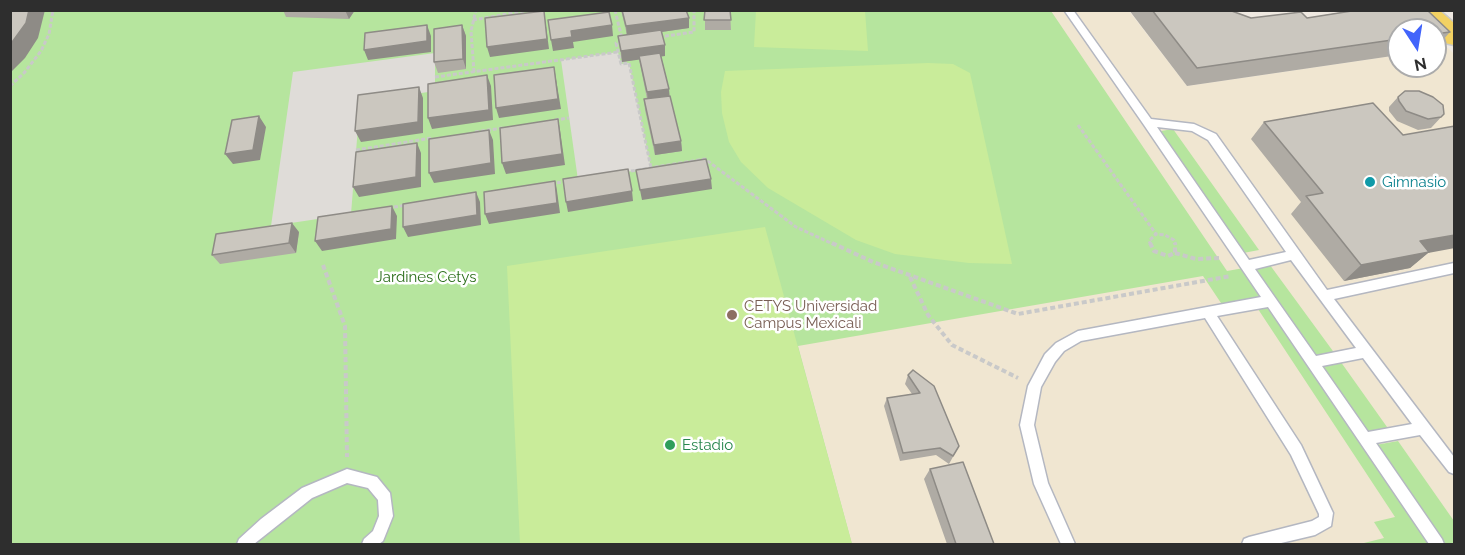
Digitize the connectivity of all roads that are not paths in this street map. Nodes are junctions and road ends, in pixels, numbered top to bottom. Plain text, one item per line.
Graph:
1 (1068, 10) edge
2 (1423, 10) edge
3 (1438, 10) edge
4 (1455, 25) edge
5 (1455, 37) edge
6 (1148, 122) junction
7 (1294, 255) junction
8 (1246, 266) junction
9 (1455, 268) edge
10 (1325, 296) junction
11 (1270, 301) junction
12 (1208, 313) junction
13 (1367, 352) junction
14 (1313, 362) junction
15 (1422, 428) junction
16 (1365, 439) junction
17 (1455, 467) edge
18 (244, 544) edge
19 (369, 544) edge
20 (1068, 544) edge
21 (1250, 544) edge
22 (1437, 544) edge

1 - 6 lane
2 - 5 main road
3 - 4 main road
6 - 7 lane
6 - 8 lane
7 - 8 lane
7 - 10 lane
8 - 11 lane
9 - 10 lane
10 - 13 lane
11 - 12 lane
11 - 14 lane
12 - 20 lane
12 - 21 lane
13 - 14 lane
13 - 15 lane
14 - 16 lane
15 - 16 lane
15 - 17 lane
16 - 22 lane
18 - 19 lane

